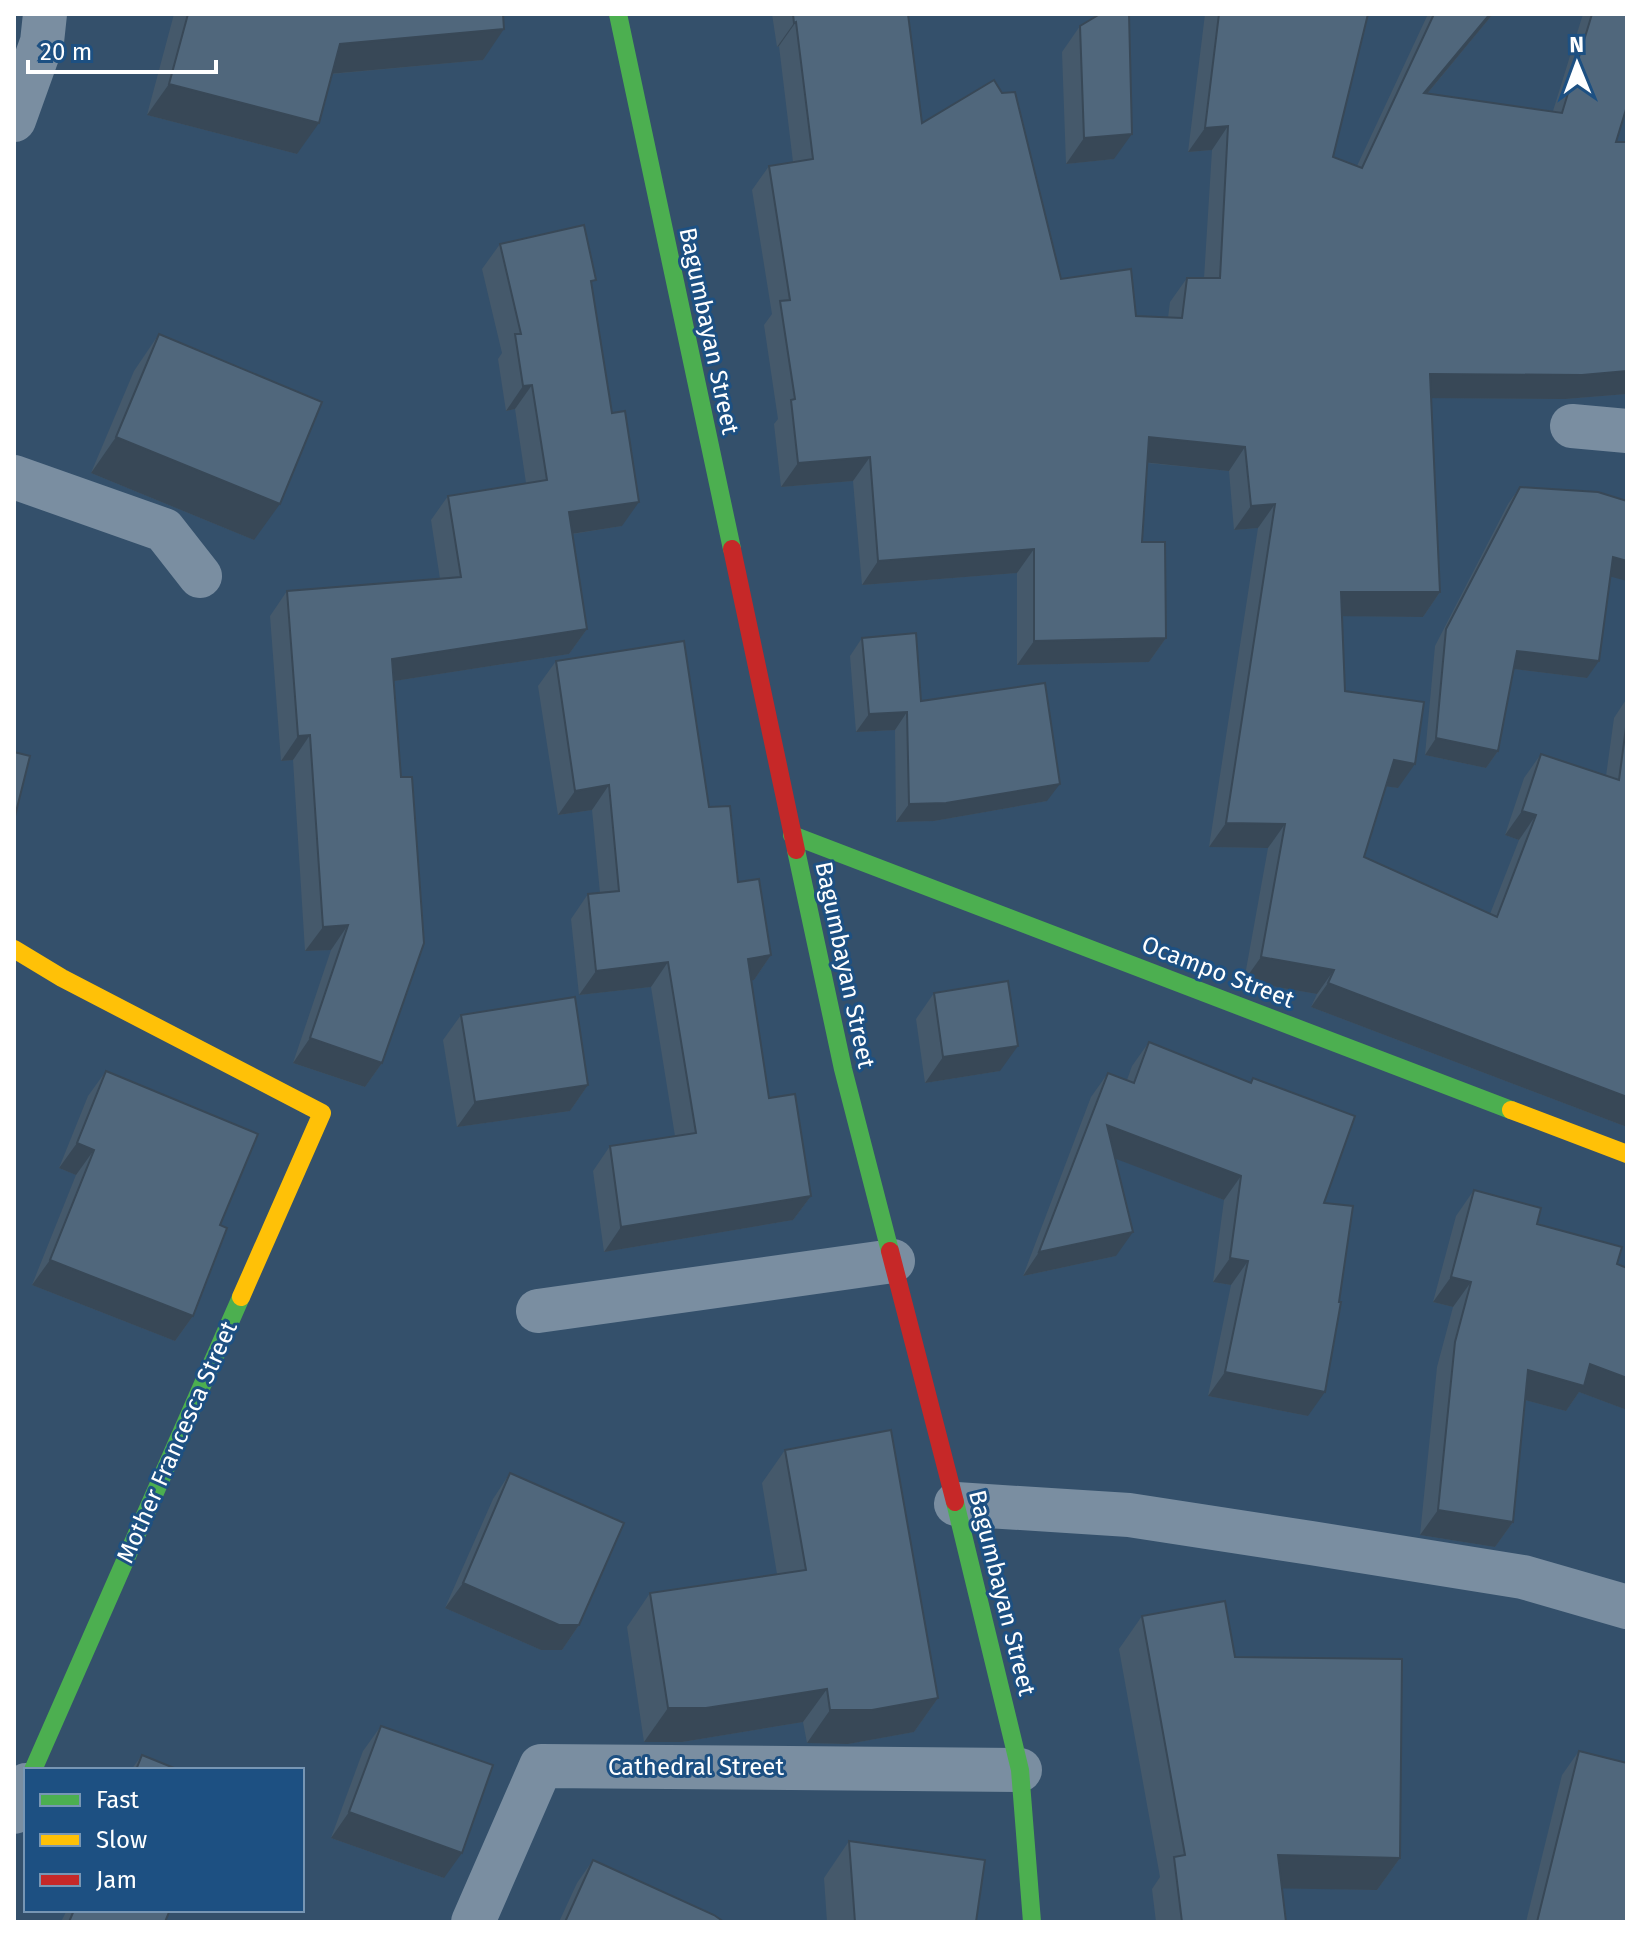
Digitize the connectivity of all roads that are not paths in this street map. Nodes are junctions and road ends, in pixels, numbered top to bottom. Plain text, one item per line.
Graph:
1 (45, 14) edge
2 (618, 14) edge
3 (14, 120) edge
4 (1572, 426) dead end
5 (1627, 431) edge
6 (14, 477) edge
7 (200, 576) dead end
8 (792, 835) junction
9 (14, 949) edge
10 (1627, 1154) edge
11 (893, 1261) junction
12 (538, 1311) dead end
13 (956, 1504) junction
14 (1627, 1607) edge
15 (34, 1768) edge
16 (1020, 1770) junction
17 (24, 1790) edge
18 (14, 1812) edge
19 (473, 1922) edge
20 (1032, 1922) edge

1 - 3 street
2 - 8 main road, Bagumbayan Street
4 - 5 street
6 - 7 street
8 - 10 main road, Ocampo Street
8 - 11 main road, Bagumbayan Street
9 - 15 main road, Mother Francesca Street
11 - 12 street
11 - 13 main road, Bagumbayan Street
13 - 14 street
13 - 16 main road, Bagumbayan Street
16 - 19 street, Cathedral Street
16 - 20 main road, Bagumbayan Street
17 - 18 street

